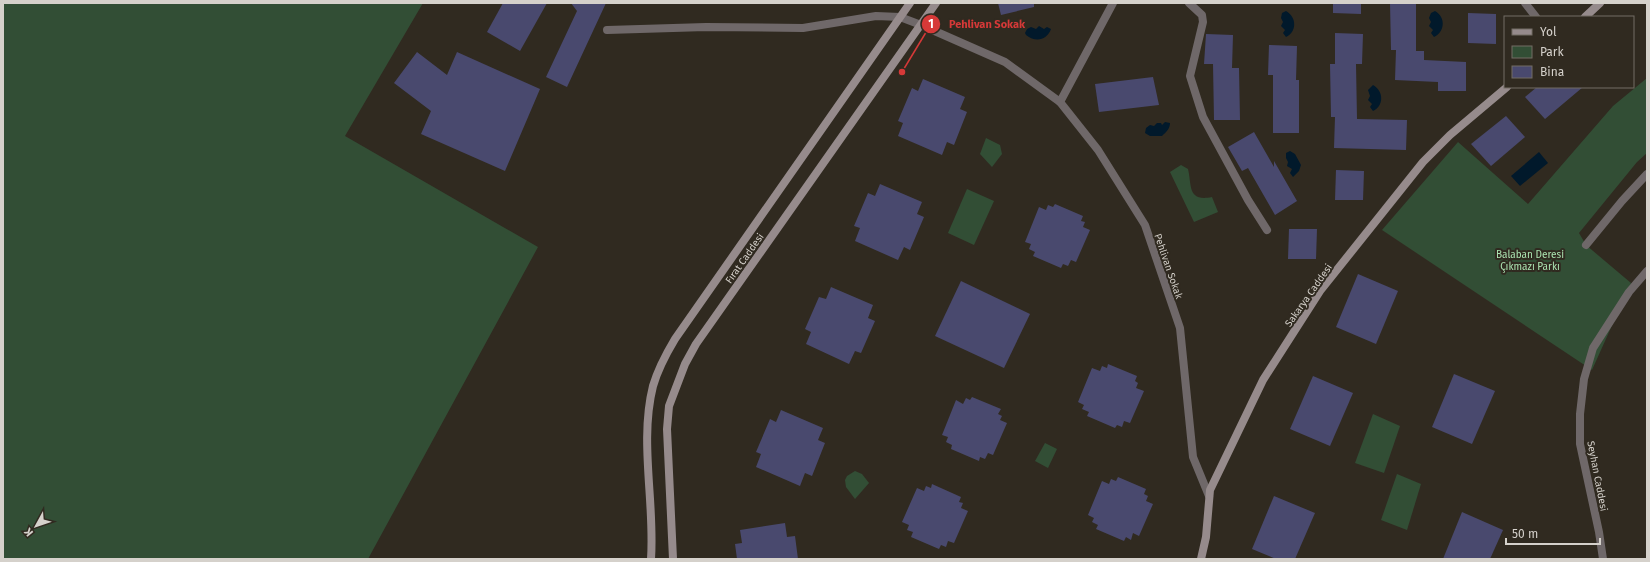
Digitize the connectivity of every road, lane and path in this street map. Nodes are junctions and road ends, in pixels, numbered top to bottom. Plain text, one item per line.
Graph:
1 (910, 3) edge
2 (936, 3) edge
3 (1113, 3) edge
4 (1189, 3) edge
5 (1526, 3) edge
6 (1600, 3) edge
7 (1535, 16) edge
8 (1586, 16) edge
9 (900, 17) junction
10 (921, 25) junction
11 (608, 30) dead end
12 (1506, 88) edge
13 (1060, 102) junction
14 (1647, 174) edge
15 (1267, 230) dead end
16 (1586, 244) dead end
17 (1647, 271) edge
18 (1209, 496) junction
19 (651, 559) edge
20 (673, 559) edge
21 (1201, 559) edge
22 (1603, 559) edge

1 - 9 main road, Fırat Caddesi
2 - 10 main road, Fırat Caddesi
3 - 13 street
4 - 15 street
5 - 7 street
6 - 8 main road
9 - 10 street, Pehlivan Sokak
9 - 11 street, Pehlivan Sokak
9 - 19 main road, Fırat Caddesi
10 - 13 street, Pehlivan Sokak
10 - 20 main road, Fırat Caddesi
12 - 18 main road, Sakarya Caddesi
13 - 18 street, Pehlivan Sokak
14 - 16 street
17 - 22 street, Seyhan Caddesi
18 - 21 main road, Sakarya Caddesi

